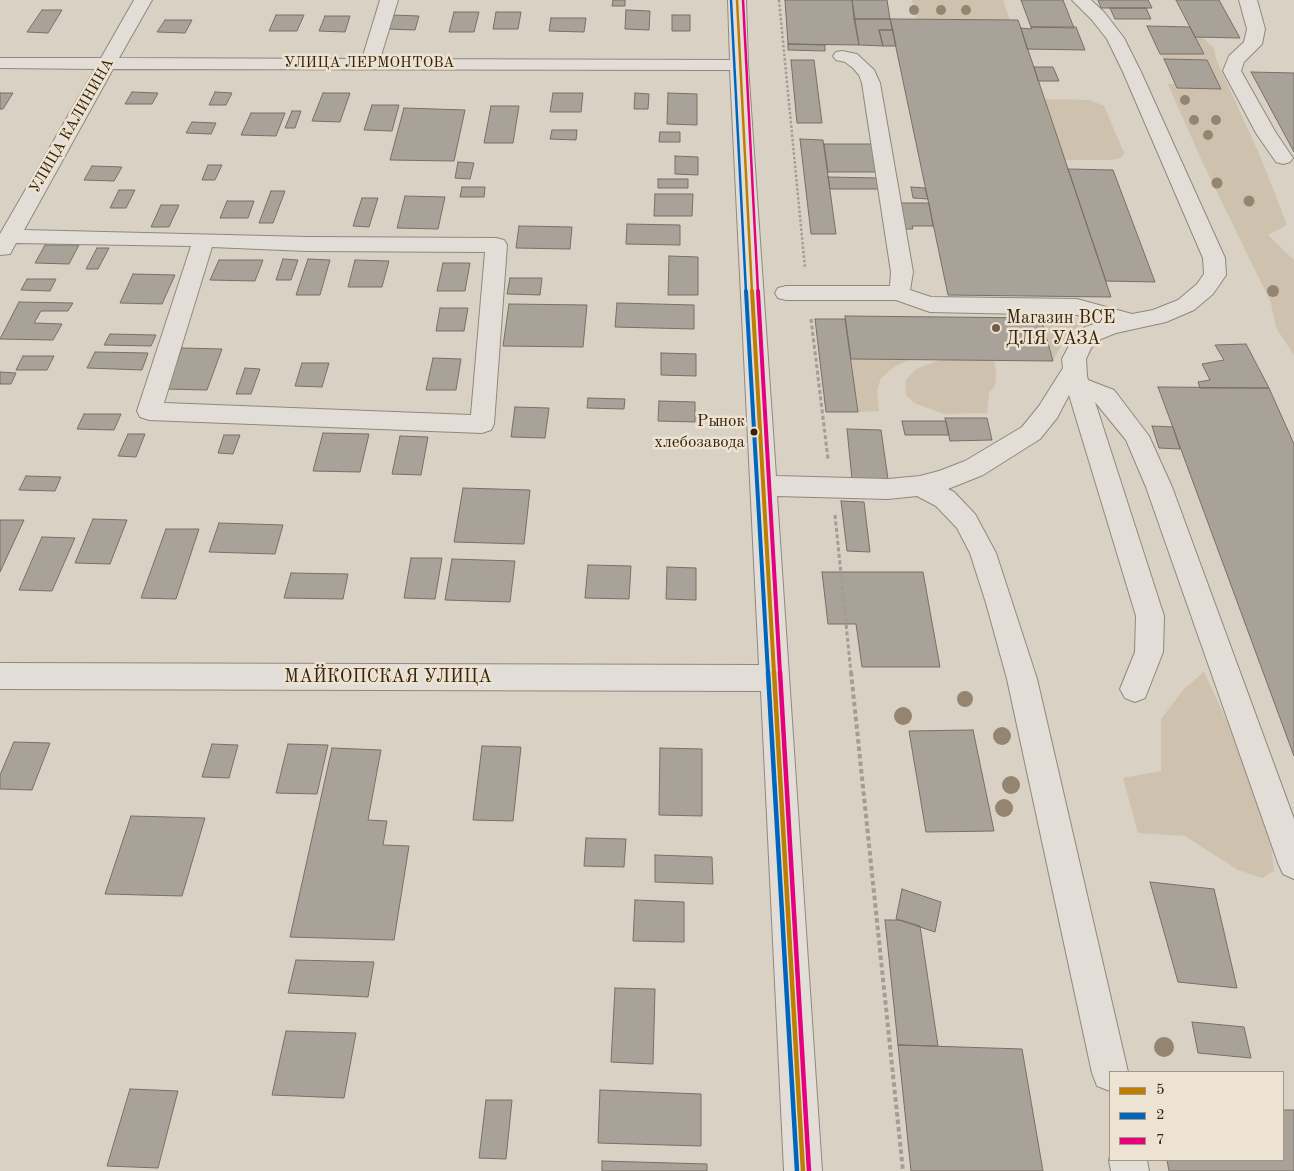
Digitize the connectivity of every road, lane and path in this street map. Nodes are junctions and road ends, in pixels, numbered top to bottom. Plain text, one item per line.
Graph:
1 (143, 0) edge
2 (389, 0) edge
3 (737, 0) edge
4 (779, 0) edge
5 (1081, 0) edge
6 (1248, 0) edge
7 (842, 56) dead end
8 (0, 63) edge
9 (107, 63) junction
10 (370, 63) junction
11 (738, 64) junction
12 (1283, 158) dead end
13 (204, 240) junction
14 (4, 243) edge
15 (786, 293) dead end
16 (808, 293) junction
17 (897, 293) junction
18 (1131, 322) junction
19 (1077, 377) junction
20 (764, 486) junction
21 (920, 486) junction
22 (832, 488) junction
23 (0, 676) edge
24 (775, 678) junction
25 (1135, 689) dead end
26 (1294, 863) edge
27 (1110, 1071) edge
28 (802, 1171) edge
29 (903, 1171) edge

1 - 9 street, УЛИЦА КАЛИНИНА
2 - 10 street
3 - 11 street
4 - 16 path
5 - 18 street
6 - 12 street
7 - 17 street
8 - 9 street, УЛИЦА ЛЕРМОНТОВА
9 - 10 street, УЛИЦА ЛЕРМОНТОВА
9 - 14 street, УЛИЦА КАЛИНИНА
10 - 11 street, УЛИЦА ЛЕРМОНТОВА
11 - 20 street
13 - 13 street
13 - 14 street
15 - 16 street
16 - 17 street
16 - 22 path
17 - 18 street
18 - 19 street
19 - 21 street
19 - 25 street
19 - 26 street
20 - 22 street
20 - 24 street
21 - 22 street
21 - 27 street
22 - 29 path
23 - 24 street, МАЙКОПСКАЯ УЛИЦА
24 - 28 street

